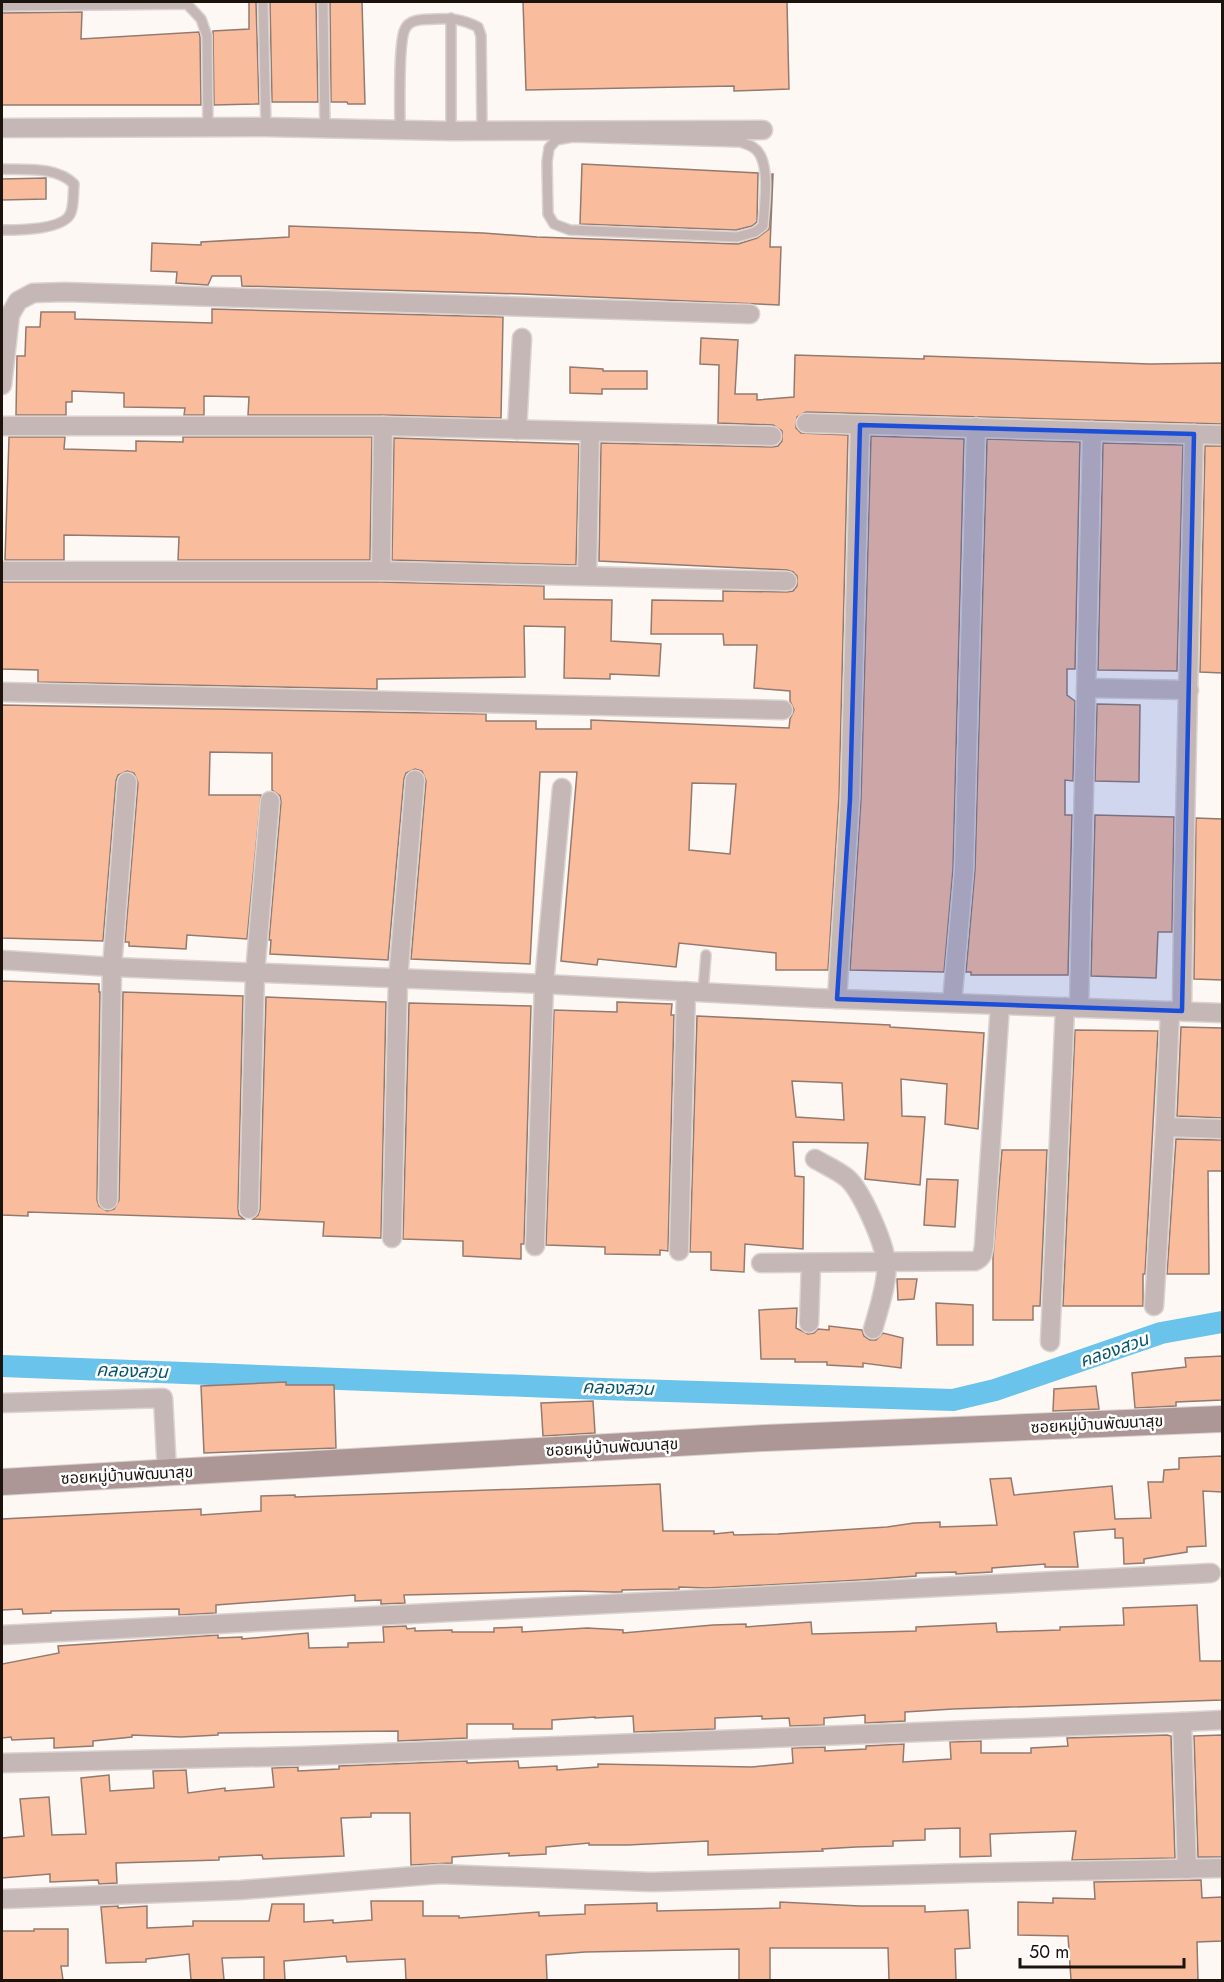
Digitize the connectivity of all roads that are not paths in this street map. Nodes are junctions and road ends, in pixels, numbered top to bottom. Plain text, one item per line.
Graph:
1 (263, 2) edge
2 (323, 2) edge
3 (2, 6) edge
4 (452, 18) junction
5 (266, 127) junction
6 (2, 128) edge
7 (208, 128) junction
8 (325, 128) junction
9 (400, 130) junction
10 (763, 130) dead end
11 (451, 131) junction
12 (482, 131) junction
13 (652, 134) junction
14 (2, 169) edge
15 (2, 230) edge
16 (750, 314) dead end
17 (522, 339) dead end
18 (2, 385) edge
19 (806, 423) dead end
20 (860, 425) junction
21 (2, 426) edge
22 (383, 426) junction
23 (976, 427) junction
24 (517, 430) junction
25 (1092, 431) junction
26 (590, 433) junction
27 (1194, 434) junction
28 (1222, 435) edge
29 (772, 436) dead end
30 (2, 571) edge
31 (381, 571) junction
32 (587, 575) junction
33 (788, 581) dead end
34 (1087, 688) junction
35 (1189, 690) junction
36 (2, 692) edge
37 (783, 710) dead end
38 (415, 780) dead end
39 (127, 782) dead end
40 (562, 788) dead end
41 (270, 801) dead end
42 (706, 955) dead end
43 (2, 960) edge
44 (112, 967) junction
45 (255, 973) junction
46 (398, 979) junction
47 (544, 984) junction
48 (694, 991) junction
49 (837, 999) junction
50 (952, 1003) junction
51 (1000, 1005) junction
52 (1072, 1008) junction
53 (1176, 1011) junction
54 (1222, 1013) edge
55 (1165, 1127) junction
56 (1222, 1129) edge
57 (815, 1159) dead end
58 (108, 1200) dead end
59 (249, 1209) dead end
60 (392, 1238) dead end
61 (535, 1246) dead end
62 (679, 1251) dead end
63 (886, 1262) junction
64 (761, 1263) dead end
65 (811, 1263) junction
66 (1154, 1306) dead end
67 (810, 1323) dead end
68 (873, 1329) dead end
69 (1050, 1342) dead end
70 (2, 1403) edge
71 (1222, 1419) edge
72 (166, 1473) junction
73 (2, 1482) edge
74 (1211, 1573) dead end
75 (2, 1635) edge
76 (1222, 1720) edge
77 (1182, 1722) junction
78 (2, 1763) edge
79 (1222, 1868) edge
80 (1186, 1869) junction
81 (2, 1899) edge

1 - 5 lane
2 - 8 lane
3 - 7 lane
4 - 9 lane
4 - 11 lane
4 - 12 lane
5 - 7 street
5 - 8 street
6 - 7 street
8 - 9 street
9 - 11 street
10 - 13 street
11 - 12 street
12 - 13 street
13 - 13 lane
14 - 15 lane
16 - 18 street
17 - 24 street
19 - 20 street
20 - 23 street
20 - 49 street
21 - 22 street
22 - 24 street
22 - 31 street
23 - 25 street
23 - 50 street
24 - 26 street
25 - 27 street
25 - 34 street
26 - 29 street
26 - 32 street
27 - 28 street
27 - 35 street
30 - 31 street
31 - 32 street
32 - 33 street
34 - 35 street
34 - 52 street
35 - 53 street
36 - 37 street
38 - 46 street
39 - 44 street
40 - 47 street
41 - 45 street
42 - 48 lane
43 - 44 street
44 - 45 street
44 - 58 street
45 - 46 street
45 - 59 street
46 - 47 street
46 - 60 street
47 - 48 street
47 - 61 street
48 - 49 street
48 - 62 street
49 - 50 street
50 - 51 street
51 - 52 street
51 - 63 street
52 - 53 street
52 - 69 street
53 - 54 street
53 - 55 street
55 - 56 street
55 - 66 street
57 - 63 street
63 - 65 street
63 - 68 street
64 - 65 street
65 - 67 street
70 - 72 street
71 - 72 street, ซอยหมู่บ้านพัฒนาสุข
72 - 73 street, ซอยหมู่บ้านพัฒนาสุข
74 - 75 street
76 - 77 street
77 - 78 street
77 - 80 street
79 - 80 street
80 - 81 street

